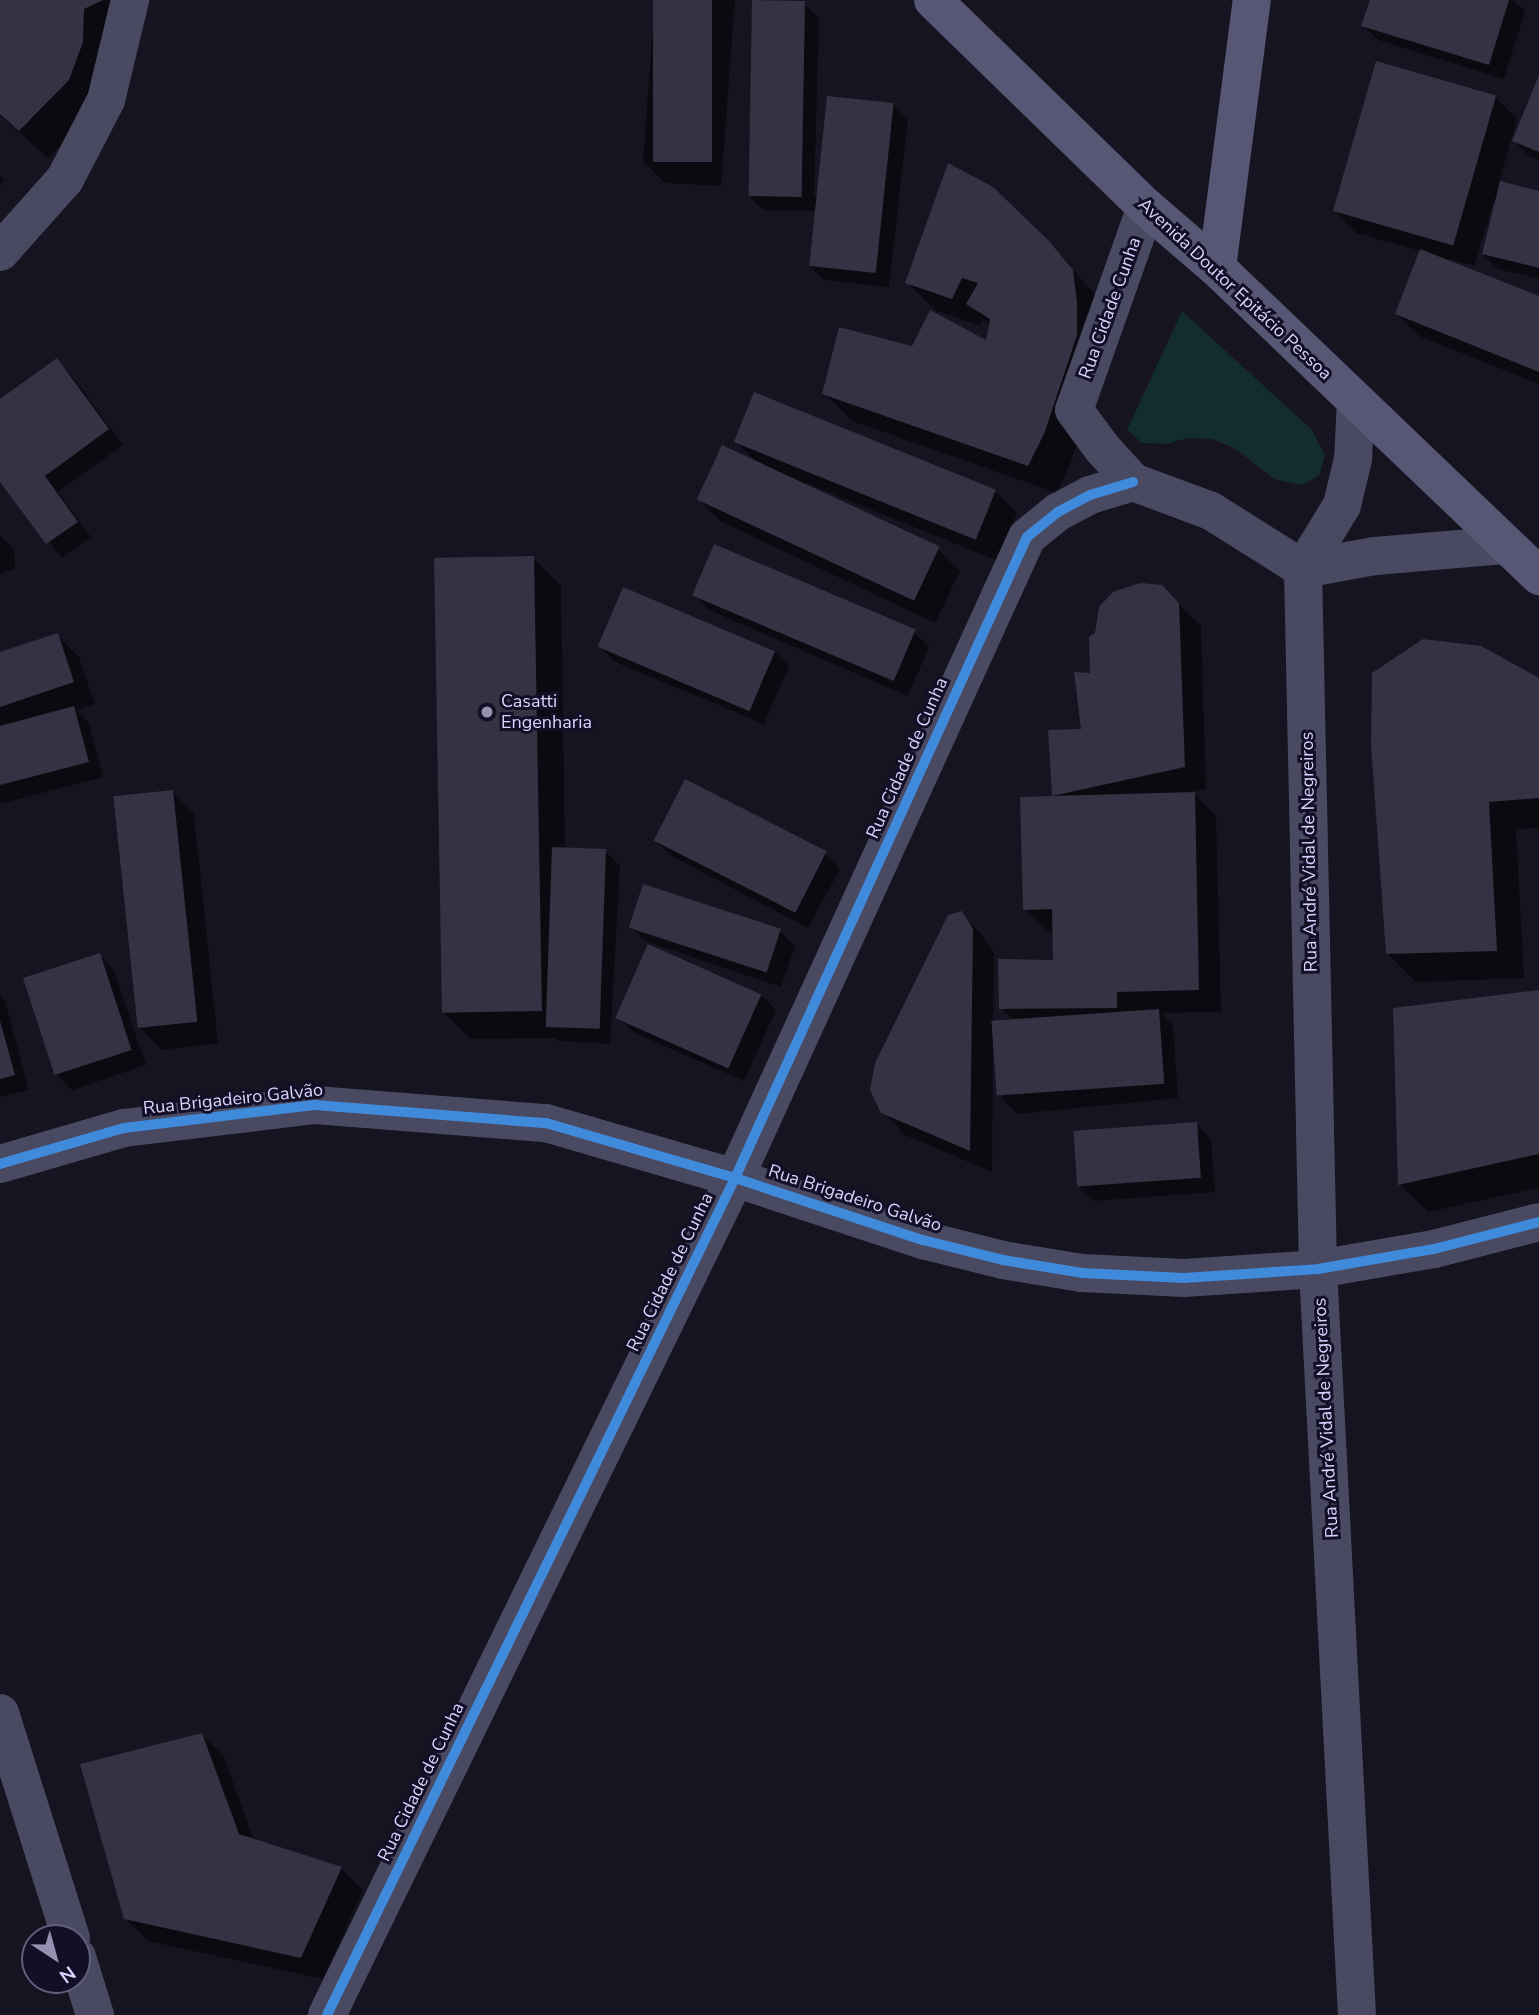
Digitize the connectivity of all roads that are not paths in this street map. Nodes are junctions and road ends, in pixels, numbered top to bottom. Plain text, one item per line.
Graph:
1 (130, 0) edge
2 (933, 0) edge
3 (1252, 0) edge
4 (1146, 206) junction
5 (0, 253) edge
6 (1217, 268) junction
7 (1356, 402) junction
8 (1133, 482) junction
9 (1505, 545) junction
10 (1303, 569) junction
11 (1539, 576) edge
12 (0, 1164) edge
13 (735, 1178) junction
14 (1539, 1222) edge
15 (1318, 1269) junction
16 (0, 1713) edge
17 (67, 1924) edge
18 (88, 1994) edge
19 (95, 2015) edge
20 (327, 2015) edge
21 (1357, 2015) edge

1 - 5 street
2 - 4 main road, Avenida Doutor Epitácio Pessoa
3 - 6 main road
4 - 6 main road, Avenida Doutor Epitácio Pessoa
4 - 8 street, Rua Cidade Cunha
6 - 7 main road, Avenida Doutor Epitácio Pessoa
7 - 9 main road, Avenida Doutor Epitácio Pessoa
7 - 10 street
8 - 10 street
8 - 13 street, Rua Cidade de Cunha
9 - 10 street
9 - 11 main road, Avenida Doutor Epitácio Pessoa
10 - 15 street, Rua André Vidal de Negreiros
12 - 13 street, Rua Brigadeiro Galvão
13 - 15 street, Rua Brigadeiro Galvão
13 - 20 street, Rua Cidade de Cunha
14 - 15 street, Rua Brigadeiro Galvão
15 - 21 street, Rua André Vidal de Negreiros
16 - 17 street
18 - 19 street

